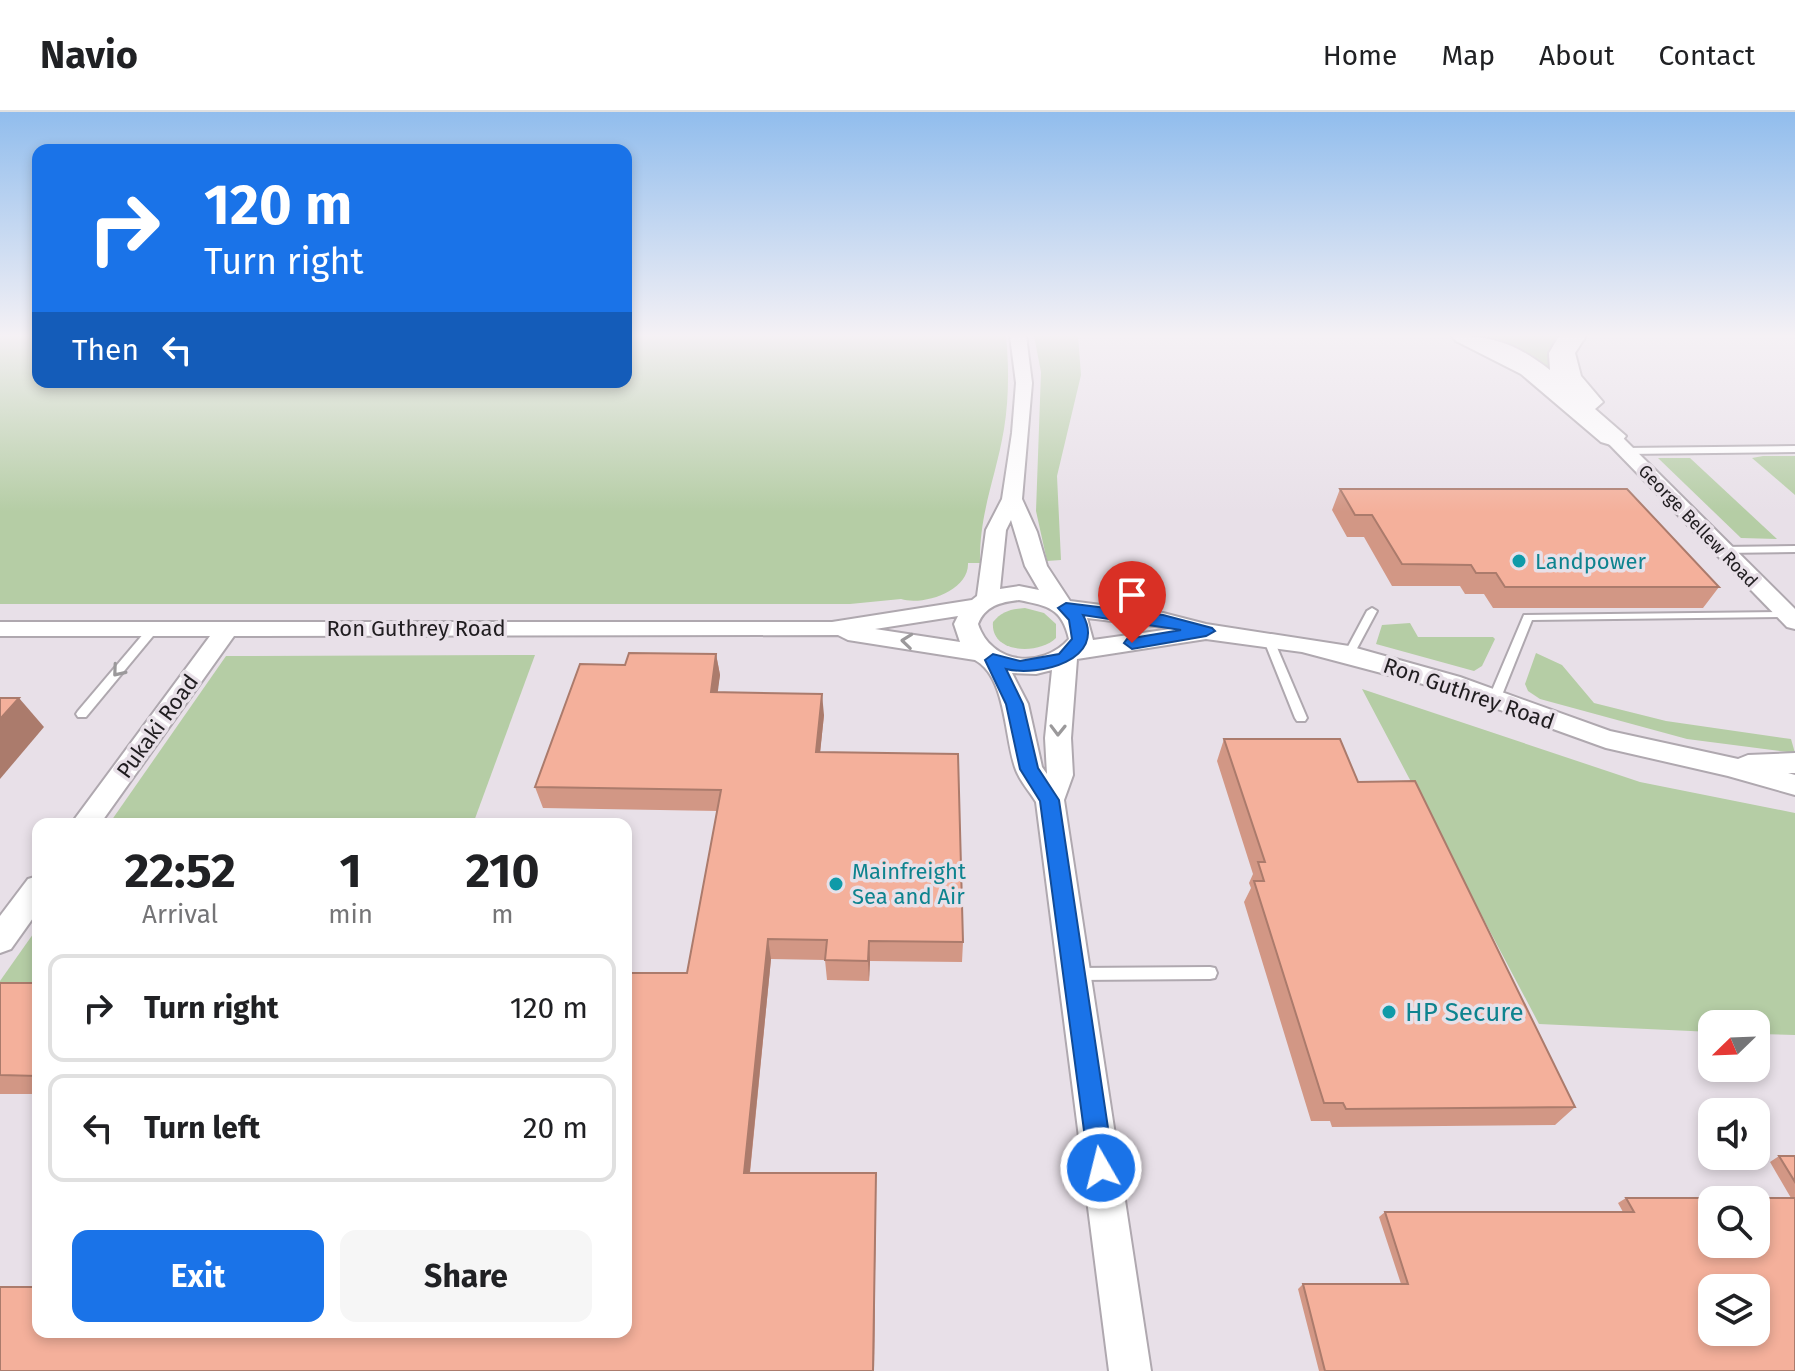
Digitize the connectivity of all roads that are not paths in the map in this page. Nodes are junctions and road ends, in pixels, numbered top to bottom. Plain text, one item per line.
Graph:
1 (1023, 395) edge
2 (1560, 395) edge
3 (1583, 395) edge
4 (1618, 443) junction
5 (1795, 449) edge
6 (1012, 499) junction
7 (1795, 549) edge
8 (1722, 550) junction
9 (982, 603) junction
10 (1061, 604) junction
11 (1372, 611) dead end
12 (1792, 623) edge
13 (154, 628) junction
14 (228, 628) junction
15 (0, 629) edge
16 (832, 629) junction
17 (1206, 631) junction
18 (1268, 638) junction
19 (1070, 654) junction
20 (1349, 654) junction
21 (988, 657) junction
22 (1494, 700) junction
23 (82, 714) dead end
24 (1301, 718) dead end
25 (1795, 763) edge
26 (1728, 766) junction
27 (1795, 785) edge
28 (1050, 800) junction
29 (89, 818) edge
30 (32, 896) edge
31 (0, 940) edge
32 (1210, 973) dead end
33 (1074, 974) junction
34 (1130, 1371) edge

1 - 6 street
2 - 4 highway
3 - 4 highway
4 - 5 lane
4 - 8 street, George Bellew Road
6 - 9 street
6 - 10 street
7 - 8 lane
8 - 12 street, George Bellew Road
9 - 10 street
9 - 16 street, Ron Guthrey Road
9 - 21 street
10 - 17 street, Ron Guthrey Road
10 - 19 street
11 - 20 lane
12 - 22 lane
13 - 14 street, Ron Guthrey Road
13 - 15 street, Ron Guthrey Road
13 -> 23 lane
14 - 16 street, Ron Guthrey Road
14 - 29 street, Pukaki Road
21 -> 16 street, Ron Guthrey Road
17 - 18 street, Ron Guthrey Road
17 - 19 street, Ron Guthrey Road
18 - 20 street, Ron Guthrey Road
18 - 24 lane
19 - 21 street
19 -> 28 street
20 - 22 street, Ron Guthrey Road
21 - 28 street
22 - 26 street, Ron Guthrey Road
25 - 26 street, Ron Guthrey Road
26 - 27 street, Ron Guthrey Road
28 - 33 street
30 - 31 street
32 - 33 lane
33 - 34 street

